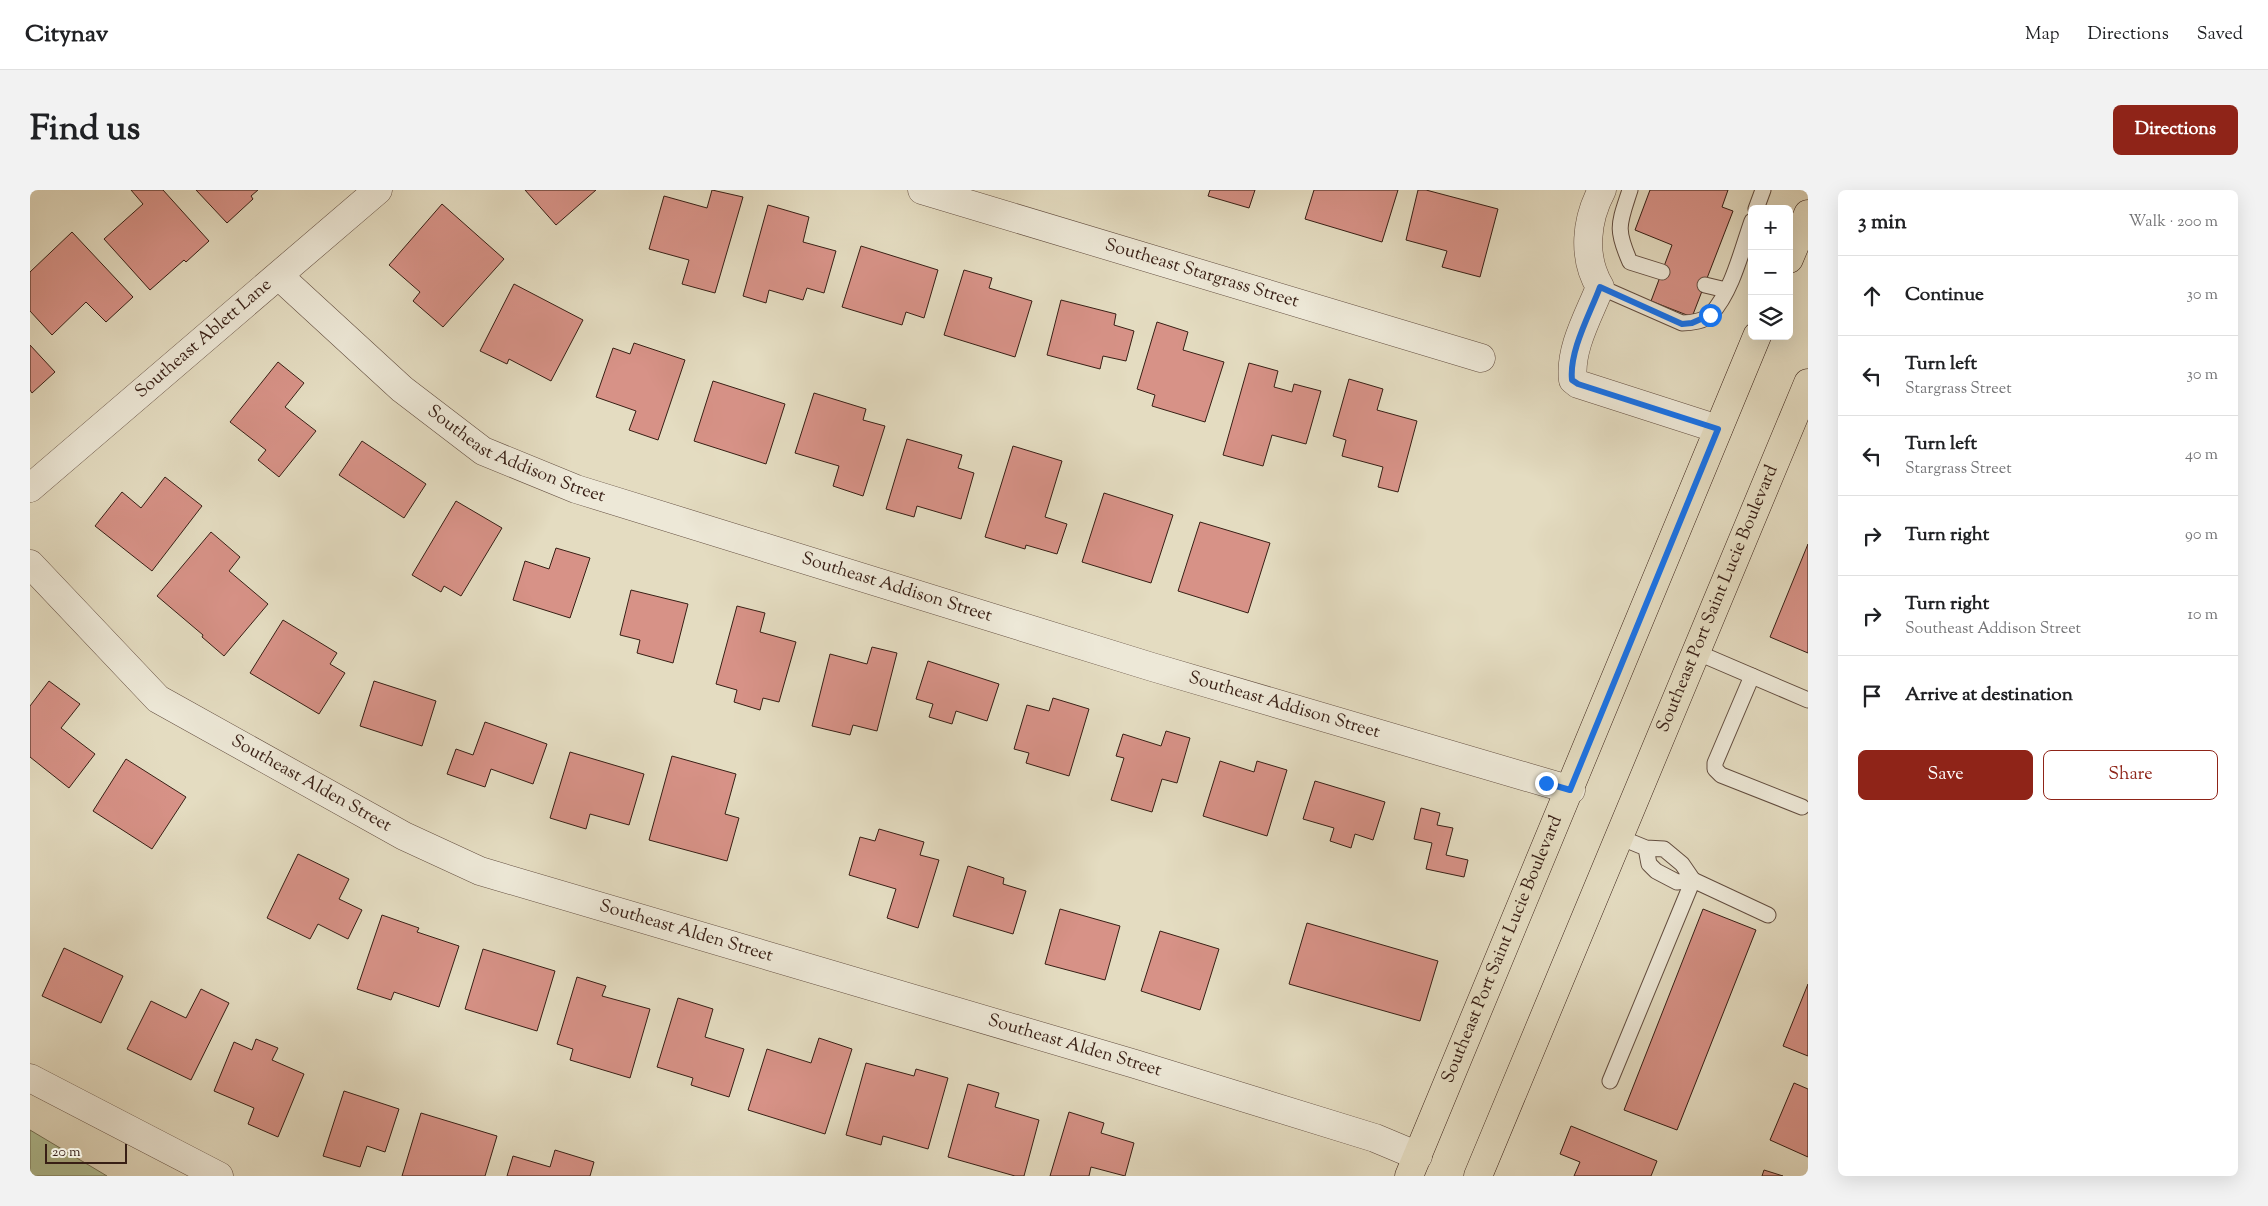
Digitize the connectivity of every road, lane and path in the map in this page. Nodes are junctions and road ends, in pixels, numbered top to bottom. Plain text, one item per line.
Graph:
1 (378, 190) edge
2 (922, 190) edge
3 (1602, 190) edge
4 (1630, 190) edge
5 (1763, 190) edge
6 (1757, 205) edge
7 (1808, 214) edge
8 (1748, 232) edge
9 (1793, 250) edge
10 (1662, 272) dead end
11 (279, 276) junction
12 (1705, 286) dead end
13 (1600, 287) junction
14 (1726, 290) junction
15 (1755, 340) edge
16 (1481, 358) dead end
17 (1808, 383) edge
18 (1718, 429) junction
19 (30, 488) edge
20 (30, 564) edge
21 (1696, 652) junction
22 (1752, 676) junction
23 (1808, 700) edge
24 (1570, 790) junction
25 (1802, 807) dead end
26 (1619, 837) junction
27 (1646, 848) junction
28 (1693, 880) junction
29 (1768, 915) dead end
30 (30, 1078) edge
31 (1610, 1081) dead end
32 (1414, 1166) edge
33 (219, 1176) edge
34 (1478, 1176) edge

1 - 11 street, Southeast Ablett Lane
2 - 16 street, Southeast Stargrass Street
3 - 13 street
4 - 10 lane
5 - 6 lane
7 - 9 main road
8 - 14 lane
11 - 19 street, Southeast Ablett Lane
11 - 24 street, Southeast Addison Street
12 - 14 lane
13 - 14 lane
13 - 18 street
15 - 18 main road, Southeast Port Saint Lucie Boulevard
17 - 21 main road, Southeast Port Saint Lucie Boulevard
18 - 24 main road, Southeast Port Saint Lucie Boulevard
20 - 32 street, Southeast Alden Street
21 - 22 lane
21 - 26 main road, Southeast Port Saint Lucie Boulevard
22 - 23 lane
22 - 25 lane
24 - 32 main road, Southeast Port Saint Lucie Boulevard
26 - 27 lane
26 - 34 main road, Southeast Port Saint Lucie Boulevard
27 - 28 lane
27 - 28 lane
28 - 29 lane
28 - 31 lane
30 - 33 street

